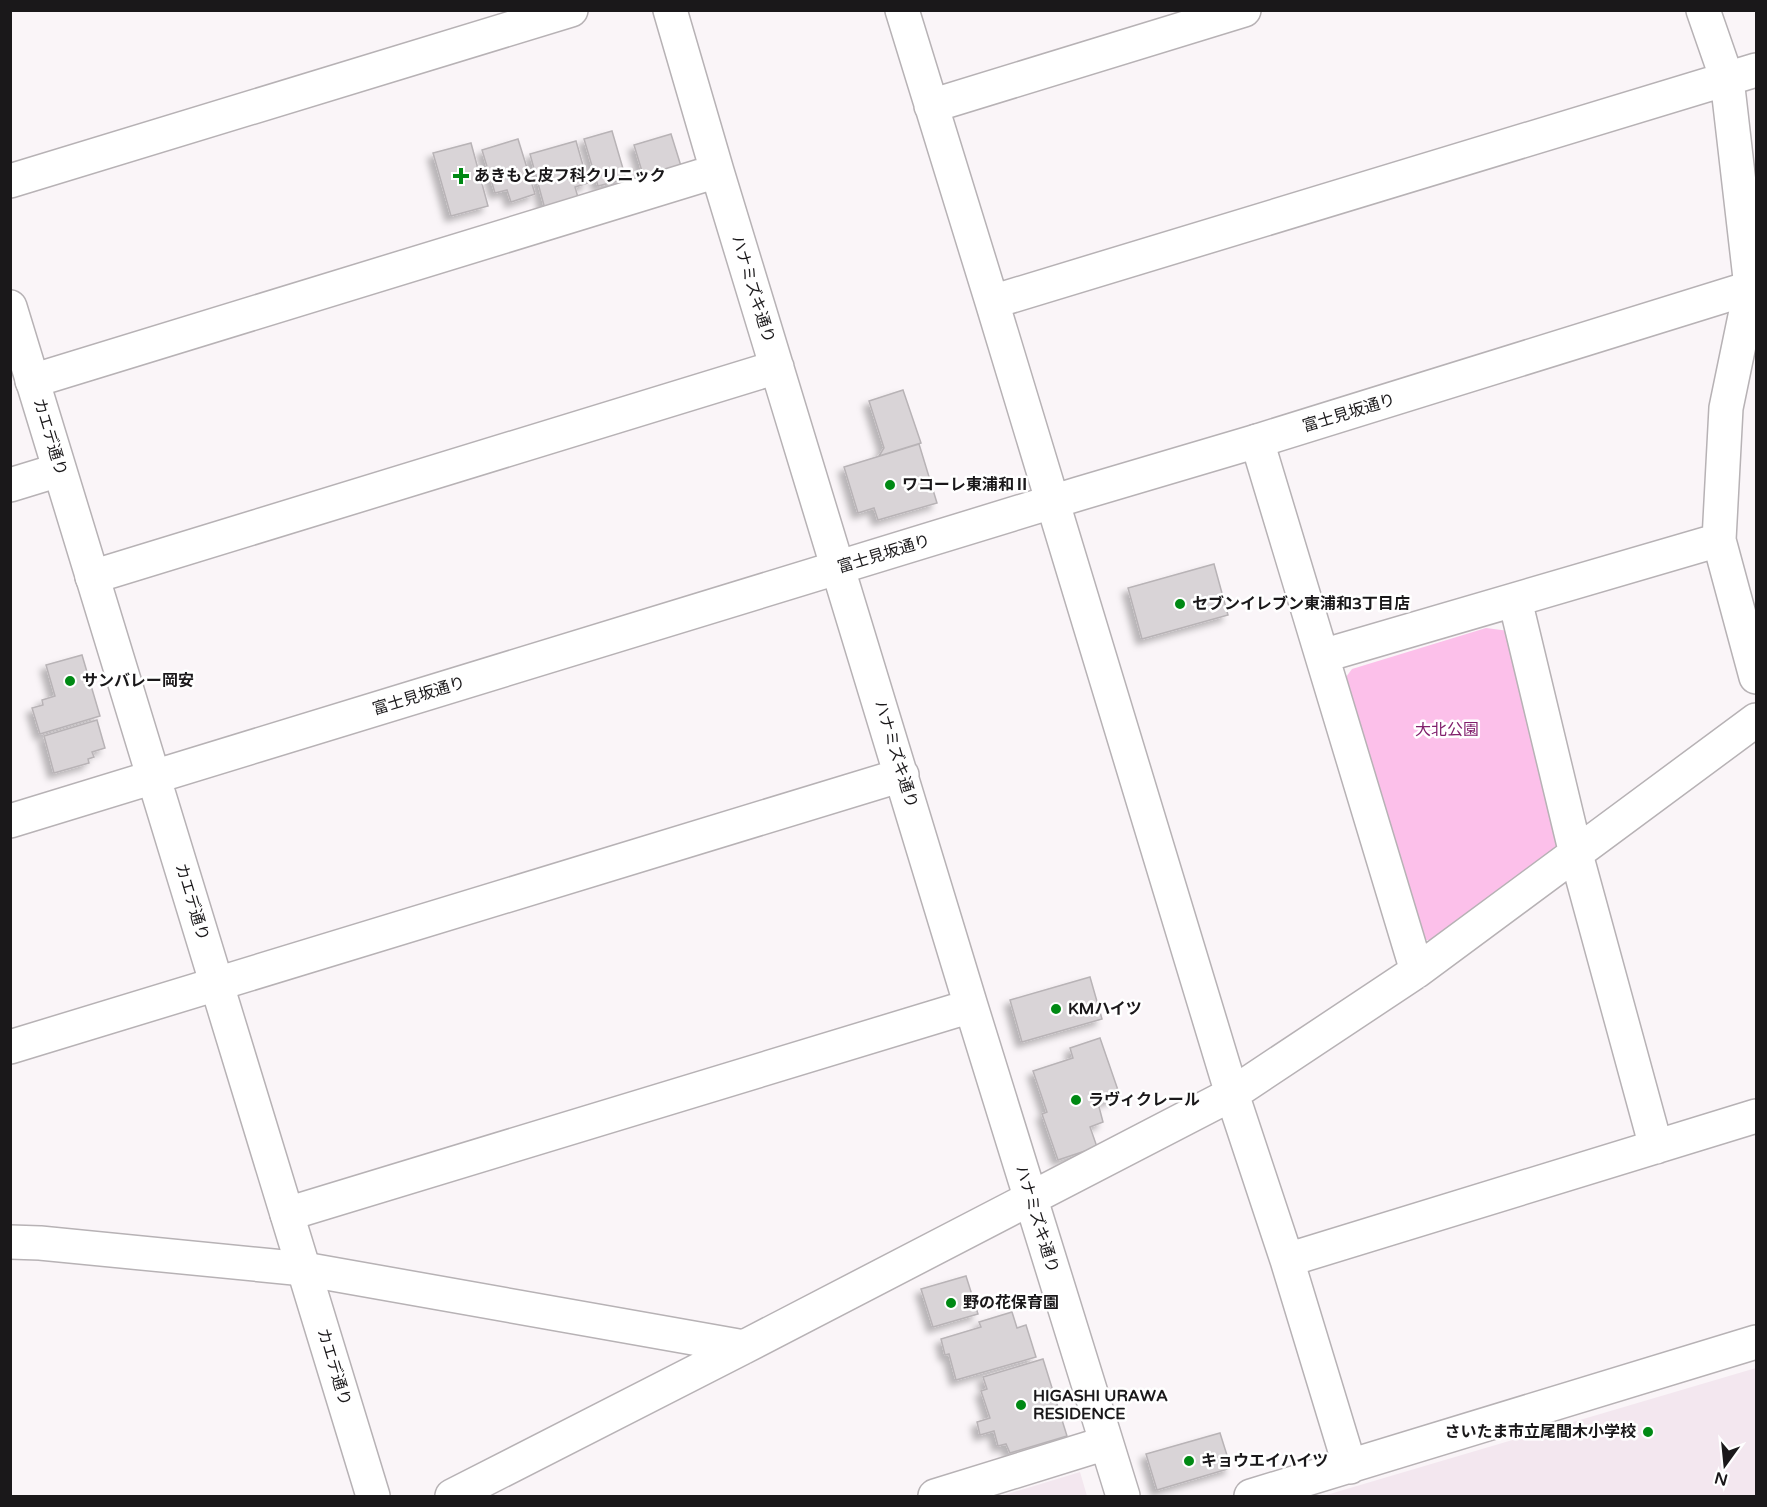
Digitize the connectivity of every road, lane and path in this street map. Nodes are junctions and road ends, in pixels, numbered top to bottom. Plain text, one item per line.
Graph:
1 (571, 10) edge
2 (670, 10) edge
3 (902, 10) edge
4 (1244, 10) edge
5 (1703, 10) edge
6 (1742, 75) edge
7 (931, 106) junction
8 (717, 171) junction
9 (10, 181) edge
10 (1754, 287) edge
11 (992, 302) junction
12 (10, 307) edge
13 (777, 367) junction
14 (32, 381) junction
15 (1257, 441) junction
16 (60, 470) junction
17 (10, 484) edge
18 (1053, 502) junction
19 (1719, 540) junction
20 (839, 568) junction
21 (92, 576) junction
22 (1515, 600) junction
23 (1322, 656) junction
24 (1756, 676) edge
25 (1756, 720) edge
26 (902, 775) junction
27 (154, 777) junction
28 (10, 821) edge
29 (1576, 854) junction
30 (1417, 971) junction
31 (216, 985) junction
32 (971, 1006) junction
33 (10, 1047) edge
34 (1232, 1094) junction
35 (1756, 1116) edge
36 (1656, 1147) junction
37 (1031, 1198) junction
38 (287, 1214) junction
39 (10, 1242) edge
40 (1287, 1260) junction
41 (304, 1269) junction
42 (1756, 1342) edge
43 (744, 1347) junction
44 (1106, 1443) junction
45 (1350, 1467) junction
46 (373, 1497) edge
47 (452, 1497) edge
48 (935, 1497) edge
49 (1123, 1497) edge
50 (1251, 1497) edge

1 - 9 street
2 - 8 street, ハナミズキ通り
3 - 7 street
4 - 7 street
5 - 6 street
6 - 10 street
6 - 11 street
7 - 11 street
8 - 13 street, ハナミズキ通り
8 - 14 street
10 - 15 street, 富士見坂通り
10 - 19 street
11 - 18 street
12 - 14 street, カエデ通り
13 - 20 street, ハナミズキ通り
13 - 21 street
14 - 16 street, カエデ通り
15 - 18 street, 富士見坂通り
15 - 23 street
16 - 17 street
16 - 21 street, カエデ通り
18 - 20 street, 富士見坂通り
18 - 34 street
19 - 22 street
19 - 24 street
20 - 26 street, ハナミズキ通り
20 - 27 street, 富士見坂通り
21 - 27 street, カエデ通り
22 - 23 street
22 - 29 street
23 - 30 street
25 - 29 street
26 - 31 street
26 - 32 street, ハナミズキ通り
27 - 28 street, 富士見坂通り
27 - 31 street, カエデ通り
29 - 30 street
29 - 36 street
30 - 34 street
31 - 33 street
31 - 38 street, カエデ通り
32 - 37 street, ハナミズキ通り
32 - 38 street
34 - 37 street
34 - 40 street
35 - 36 street
36 - 40 street
37 - 43 street
37 - 44 street, ハナミズキ通り
38 - 41 street, カエデ通り
39 - 41 street
40 - 45 street
41 - 43 street
41 - 46 street, カエデ通り
42 - 45 street
43 - 47 street
44 - 48 street
44 - 49 street, ハナミズキ通り
45 - 50 street

